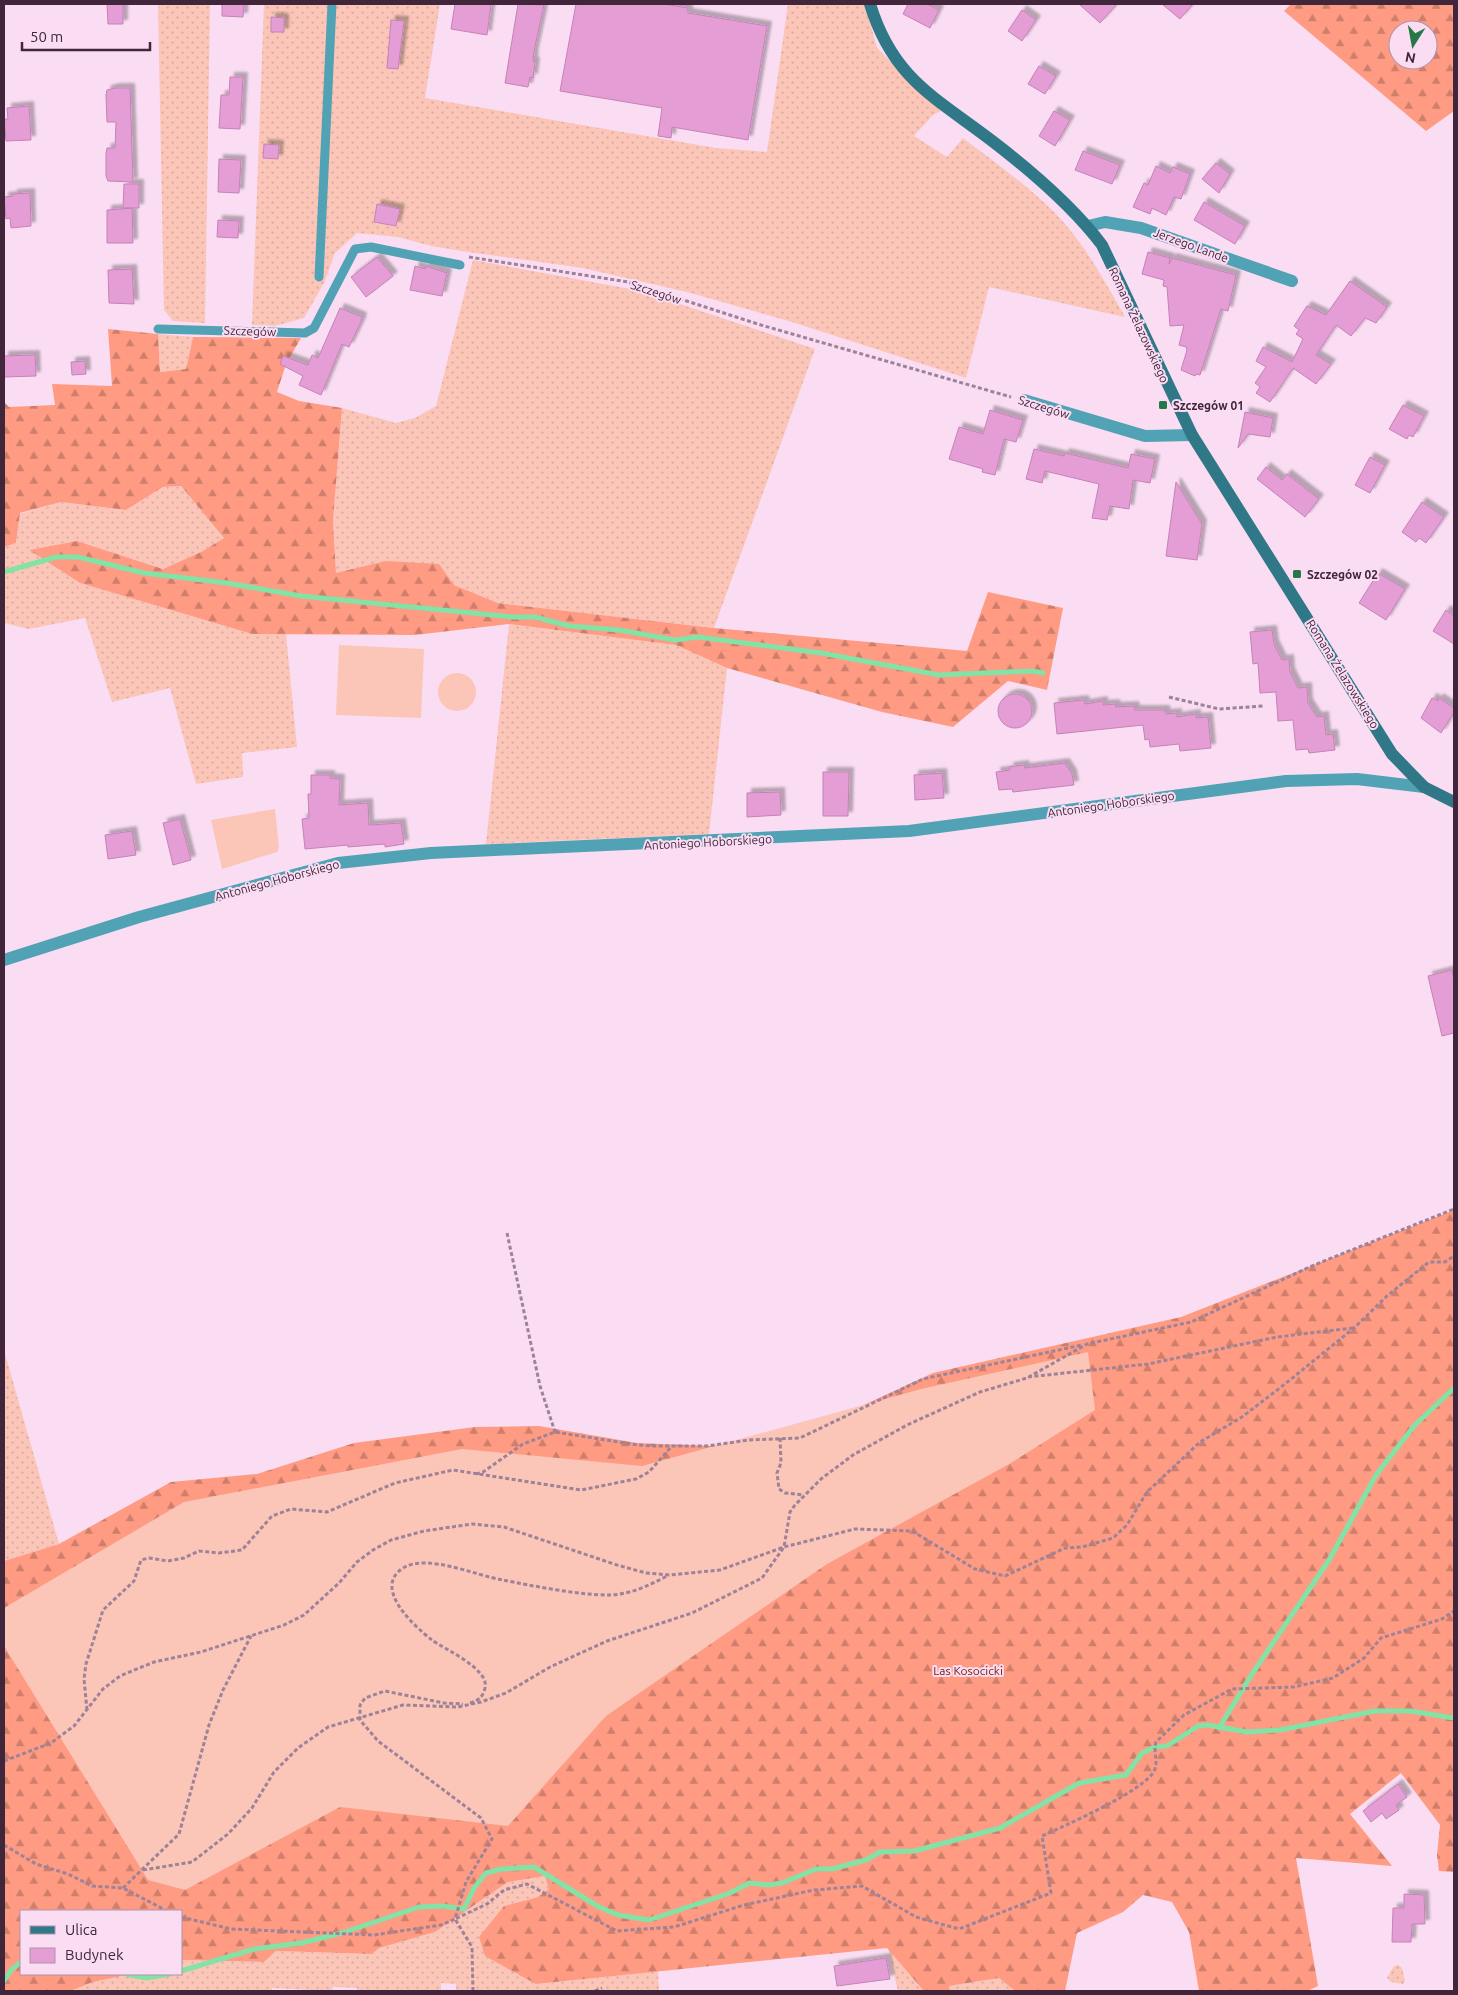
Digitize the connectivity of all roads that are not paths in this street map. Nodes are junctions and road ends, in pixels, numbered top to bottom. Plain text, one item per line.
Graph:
1 (332, 4) edge
2 (870, 4) edge
3 (1088, 226) junction
4 (460, 265) road end
5 (319, 277) dead end
6 (1292, 281) dead end
7 (158, 328) dead end
8 (1024, 400) road end
9 (1192, 435) junction
10 (1424, 787) junction
11 (1454, 802) edge
12 (4, 960) edge

1 - 5 lane
2 - 3 street, Romana Żelazowskiego
3 - 6 street, Jerzego Lande
3 - 9 street, Romana Żelazowskiego
4 - 7 lane, Szczegów
8 - 9 street, Szczegów
9 - 10 street, Romana Żelazowskiego
10 - 11 street, Romana Żelazowskiego
10 - 12 street, Antoniego Hoborskiego

